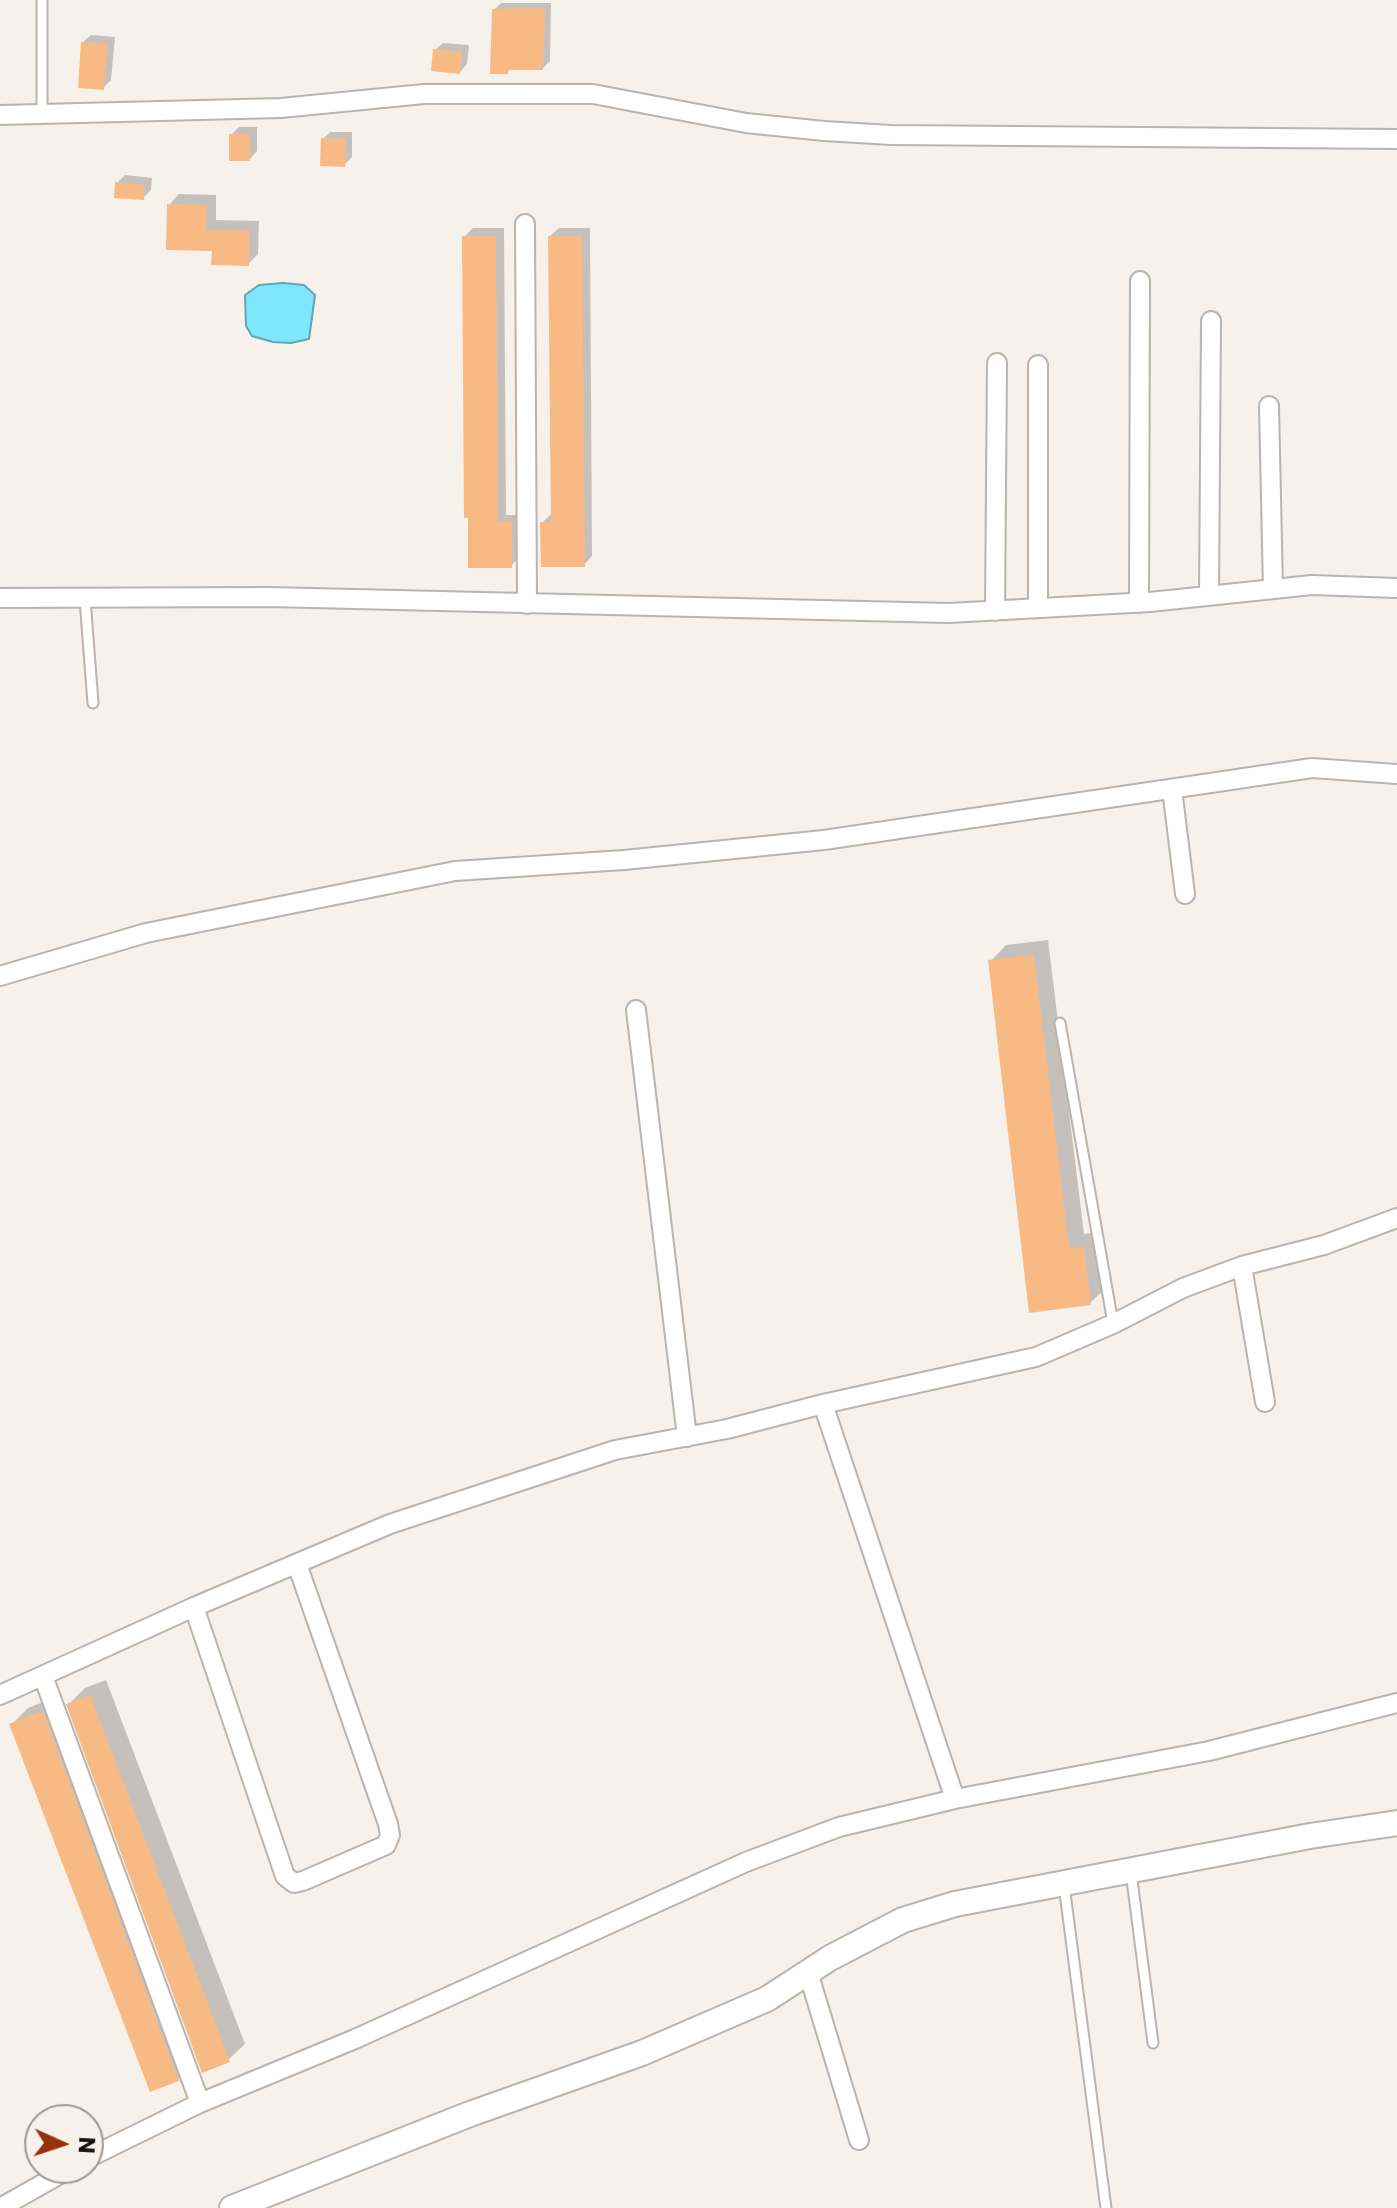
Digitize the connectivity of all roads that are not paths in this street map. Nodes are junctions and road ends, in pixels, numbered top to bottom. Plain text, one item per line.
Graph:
1 (42, 0) edge
2 (42, 113) junction
3 (0, 115) edge
4 (1397, 139) edge
5 (525, 224) dead end
6 (1140, 281) dead end
7 (1211, 321) dead end
8 (997, 363) dead end
9 (1038, 365) dead end
10 (1269, 406) dead end
11 (1397, 588) edge
12 (1273, 589) junction
13 (1209, 596) junction
14 (0, 598) edge
15 (85, 599) junction
16 (1139, 603) junction
17 (527, 604) junction
18 (1038, 608) junction
19 (995, 611) junction
20 (93, 703) dead end
21 (1397, 774) edge
22 (1172, 789) junction
23 (1185, 894) dead end
24 (0, 976) edge
25 (636, 1010) dead end
26 (1060, 1023) dead end
27 (1397, 1218) edge
28 (1242, 1266) junction
29 (1113, 1324) junction
30 (1265, 1402) dead end
31 (823, 1404) junction
32 (687, 1437) junction
33 (297, 1564) junction
34 (194, 1607) junction
35 (43, 1676) junction
36 (0, 1695) edge
37 (1397, 1703) edge
38 (955, 1799) junction
39 (1397, 1823) edge
40 (1131, 1872) junction
41 (1064, 1885) junction
42 (808, 1972) junction
43 (1153, 2043) dead end
44 (200, 2103) junction
45 (859, 2140) dead end
46 (104, 2150) edge
47 (43, 2184) edge
48 (268, 2201) edge
49 (0, 2208) edge
50 (232, 2208) edge
51 (1106, 2208) edge

1 - 2 lane
2 - 3 street
2 - 4 street
5 - 17 street
6 - 16 street
7 - 13 street
8 - 19 street
9 - 18 street
10 - 12 street
11 - 12 street
12 - 13 street
13 - 16 street
14 - 15 street
15 - 17 street
15 - 20 lane
16 - 18 street
17 - 19 street
18 - 19 street
21 - 22 street
22 - 23 street
22 - 24 street
25 - 32 street
26 - 29 lane
27 - 28 street
28 - 29 street
28 - 30 street
29 - 31 street
31 - 32 street
31 - 38 street
32 - 33 street
33 - 34 street
33 - 34 street
34 - 35 street
35 - 36 street
35 - 44 street
37 - 38 street
38 - 44 street
39 - 40 street
40 - 41 street
40 - 43 lane
41 - 42 street
41 - 51 lane
42 - 45 street
42 - 48 street
44 - 46 street
47 - 49 street
48 - 50 street

